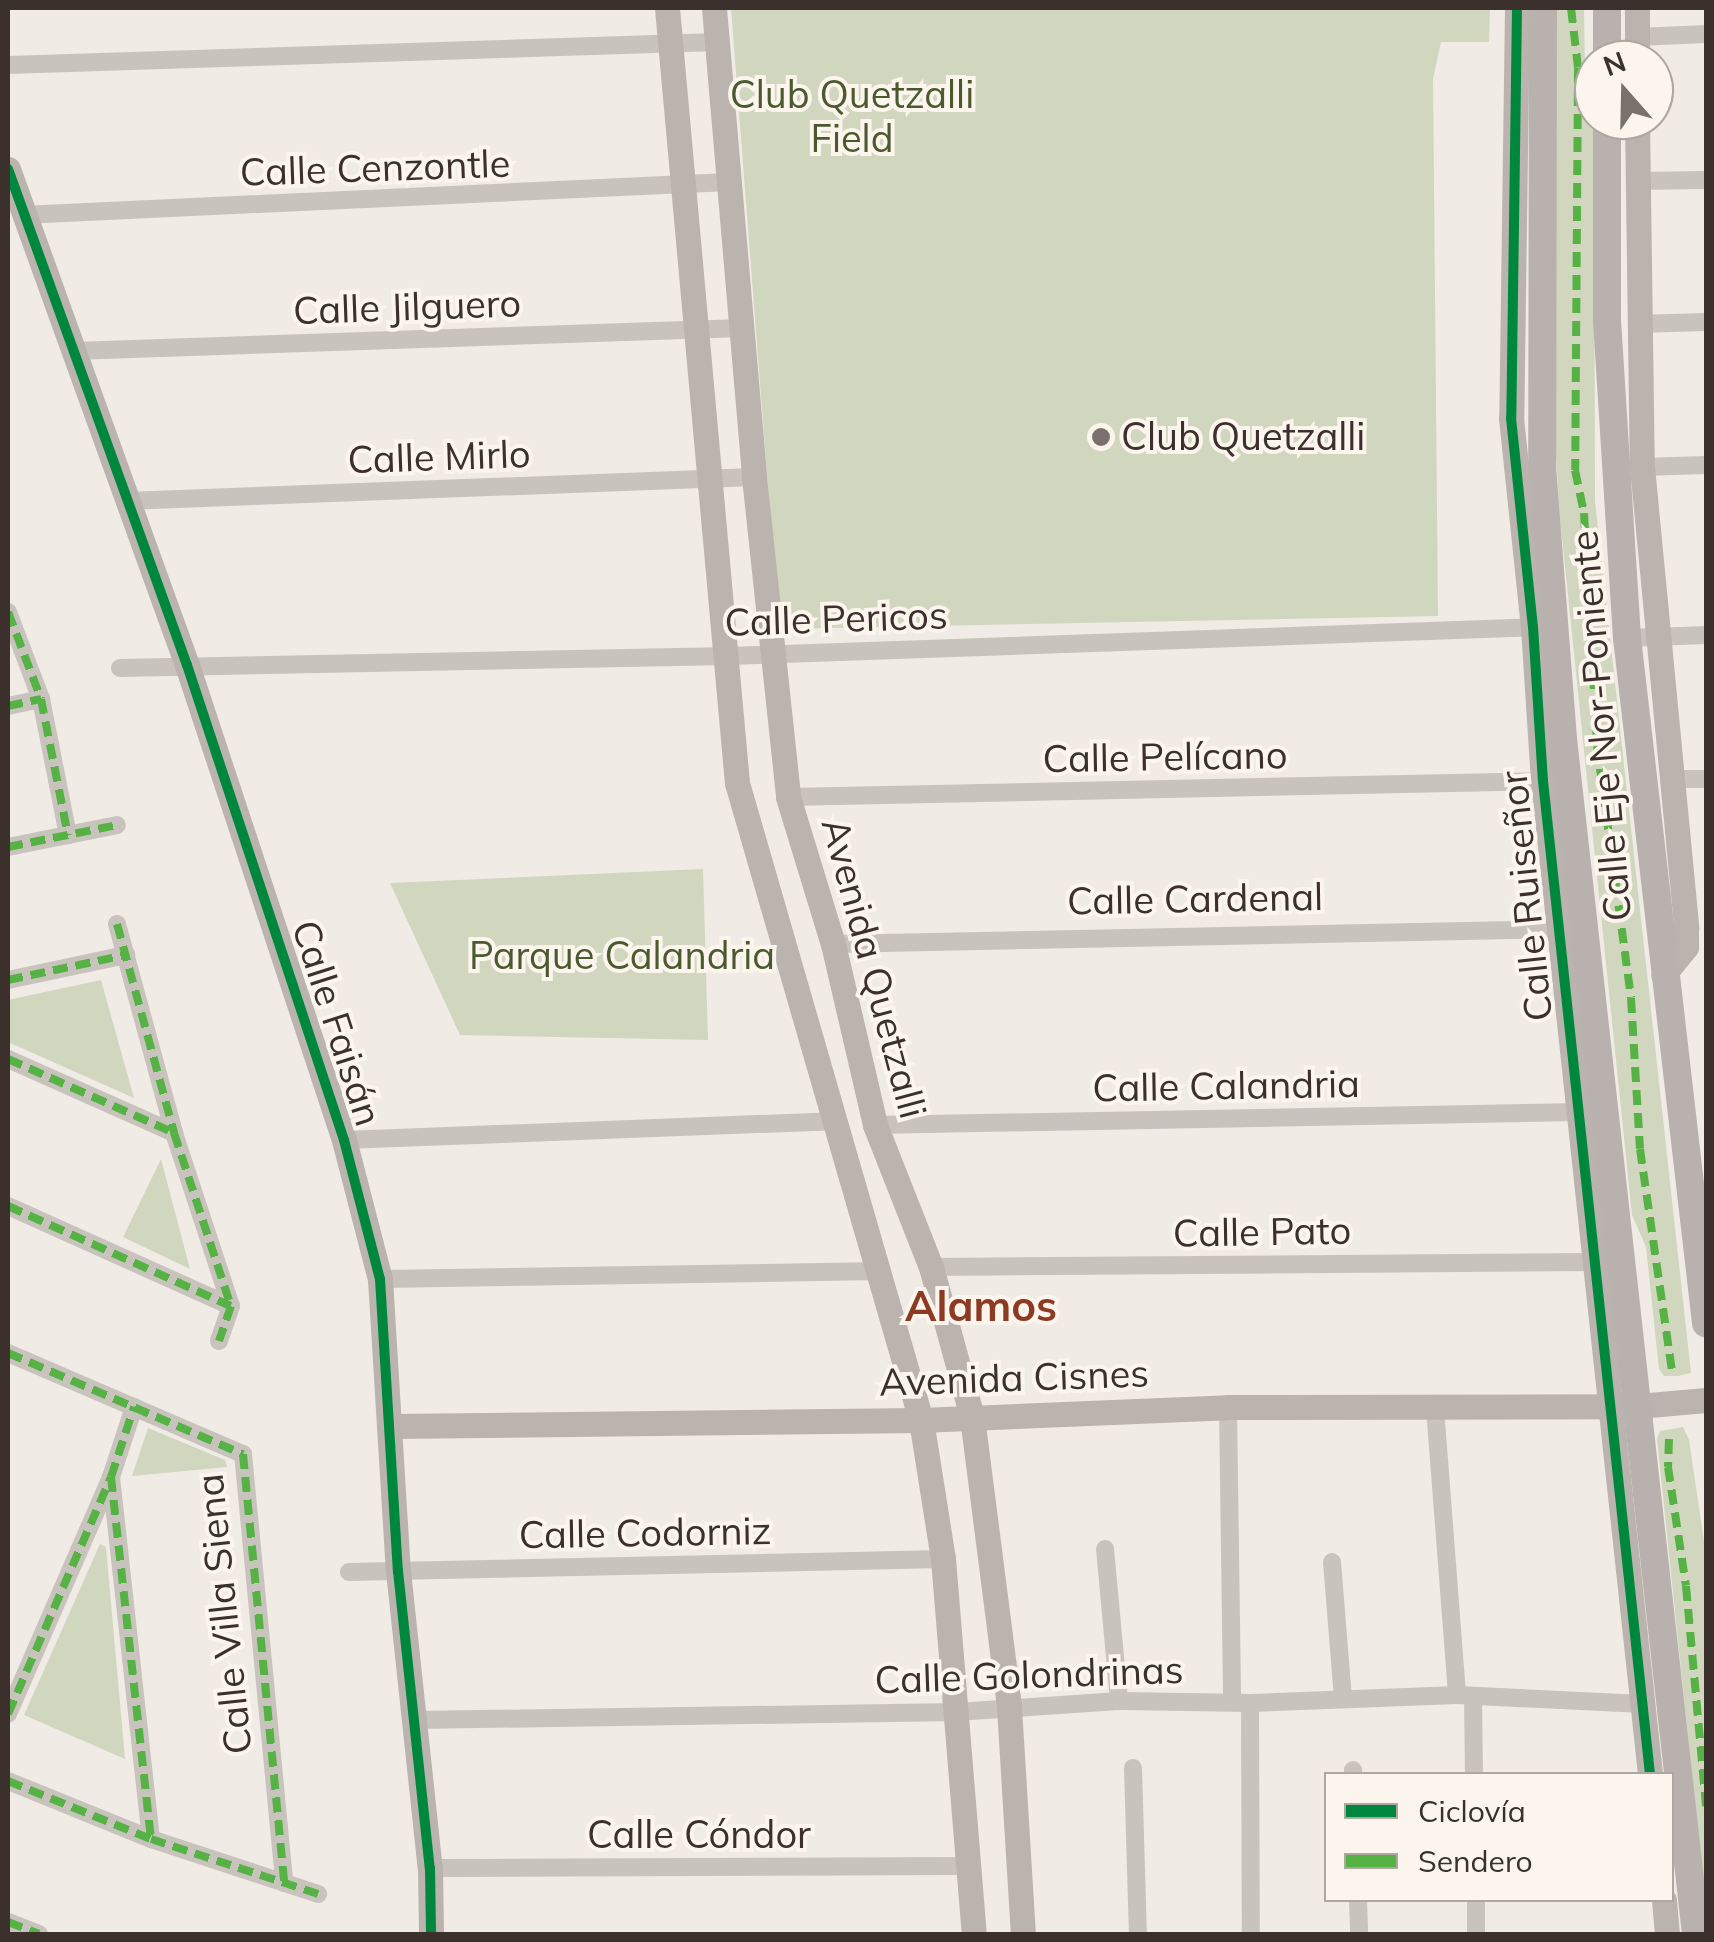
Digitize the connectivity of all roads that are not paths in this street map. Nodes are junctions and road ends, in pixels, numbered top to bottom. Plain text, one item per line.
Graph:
1 (666, 8) edge
2 (714, 8) edge
3 (1517, 8) edge
4 (1543, 8) edge
5 (1607, 8) edge
6 (1637, 8) edge
7 (1706, 34) edge
8 (1607, 40) edge
9 (1637, 40) edge
10 (1674, 40) edge
11 (669, 42) junction
12 (718, 42) junction
13 (8, 65) edge
14 (1607, 140) edge
15 (1637, 140) edge
16 (8, 169) edge
17 (1706, 180) edge
18 (729, 182) junction
19 (1637, 182) junction
20 (684, 187) junction
21 (23, 215) junction
22 (1706, 322) edge
23 (1637, 324) junction
24 (743, 328) junction
25 (698, 329) junction
26 (74, 351) junction
27 (1706, 464) edge
28 (1642, 467) junction
29 (754, 478) junction
30 (710, 479) junction
31 (126, 501) junction
32 (8, 612) edge
33 (1544, 627) junction
34 (1706, 635) edge
35 (1658, 636) junction
36 (1627, 638) junction
37 (772, 654) junction
38 (729, 656) junction
39 (187, 665) junction
40 (120, 668) dead end
41 (41, 699) junction
42 (8, 706) edge
43 (1706, 778) edge
44 (1671, 779) junction
45 (1542, 781) junction
46 (788, 797) junction
47 (117, 825) dead end
48 (68, 835) junction
49 (8, 847) edge
50 (117, 924) dead end
51 (1696, 928) edge
52 (1559, 929) junction
53 (833, 944) junction
54 (126, 956) junction
55 (1663, 975) junction
56 (8, 980) edge
57 (8, 1060) edge
58 (1579, 1112) junction
59 (835, 1122) junction
60 (875, 1124) junction
61 (174, 1133) junction
62 (344, 1140) junction
63 (8, 1206) edge
64 (1594, 1262) junction
65 (932, 1268) junction
66 (880, 1271) junction
67 (380, 1280) junction
68 (231, 1306) junction
69 (1706, 1323) edge
70 (219, 1341) dead end
71 (8, 1353) edge
72 (1706, 1400) edge
73 (1624, 1405) junction
74 (134, 1407) junction
75 (1228, 1407) junction
76 (1435, 1408) junction
77 (972, 1417) junction
78 (921, 1420) junction
79 (392, 1426) junction
80 (111, 1477) junction
81 (1105, 1549) dead end
82 (943, 1559) junction
83 (1332, 1562) dead end
84 (398, 1571) junction
85 (348, 1572) dead end
86 (1465, 1695) junction
87 (1343, 1698) junction
88 (1119, 1701) junction
89 (1241, 1702) junction
90 (1643, 1704) junction
91 (1009, 1708) junction
92 (957, 1712) junction
93 (8, 1714) edge
94 (417, 1720) junction
95 (1132, 1768) dead end
96 (1474, 1772) edge
97 (1650, 1772) edge
98 (1674, 1772) edge
99 (1674, 1772) edge
100 (8, 1781) edge
101 (150, 1839) junction
102 (968, 1866) junction
103 (430, 1868) junction
104 (284, 1883) junction
105 (318, 1894) dead end
106 (1358, 1902) edge
107 (1476, 1902) edge
108 (1664, 1902) edge
109 (8, 1922) edge
110 (39, 1934) edge
111 (430, 1934) edge
112 (974, 1934) edge
113 (1023, 1934) edge
114 (1138, 1934) edge
115 (1251, 1934) edge
116 (1359, 1934) edge
117 (1476, 1934) edge
118 (1668, 1934) edge
119 (1696, 1934) edge

1 - 11 main road, Avenida Quetzalli
2 - 12 main road, Avenida Quetzalli
3 - 33 main road, Calle Ruiseñor
4 - 33 main road, Calle Eje Nor-Poniente
5 - 8 main road
6 - 9 main road
7 - 10 street
11 - 12 street
11 - 13 street
11 - 20 main road, Avenida Quetzalli
12 - 18 main road, Avenida Quetzalli
14 - 36 main road, Calle Eje Nor-Poniente
15 - 19 main road
16 - 21 main road, Calle Faisán
17 - 19 street
18 - 20 street, Calle Cenzontle
18 - 24 main road, Avenida Quetzalli
19 - 23 main road
20 - 21 street, Calle Cenzontle
20 - 25 main road, Avenida Quetzalli
21 - 26 main road, Calle Faisán
22 - 23 street
23 - 28 main road
24 - 25 street, Calle Jilguero
24 - 29 main road, Avenida Quetzalli
25 - 26 street, Calle Jilguero
25 - 30 main road, Avenida Quetzalli
26 - 31 main road, Calle Faisán
27 - 28 street
28 - 35 main road
29 - 30 street, Calle Mirlo
29 - 37 main road, Avenida Quetzalli
30 - 31 street, Calle Mirlo
30 - 38 main road, Avenida Quetzalli
31 - 39 main road, Calle Faisán
32 - 41 street
33 - 37 street, Calle Pericos
33 - 45 main road, Calle Ruiseñor
33 - 73 main road, Calle Eje Nor-Poniente
34 - 35 street
35 - 36 street
35 - 44 main road
36 - 55 main road, Calle Eje Nor-Poniente
37 - 38 street, Calle Pericos
37 - 46 main road, Avenida Quetzalli
38 - 39 street, Calle Pericos
38 - 59 main road, Avenida Quetzalli
39 - 40 street, Calle Pericos
39 - 62 main road, Calle Faisán
41 - 42 street
41 - 48 street
43 - 44 street
44 - 51 main road
45 - 46 street, Calle Pelícano
45 - 52 main road, Calle Ruiseñor
46 - 53 main road, Avenida Quetzalli
47 - 48 street
48 - 49 street
50 - 54 street
51 - 55 main road
52 - 53 street, Calle Cardenal
52 - 58 main road, Calle Ruiseñor
53 - 60 main road, Avenida Quetzalli
54 - 56 street
54 - 61 street
55 - 69 main road, Calle Eje Nor-Poniente
57 - 61 street
58 - 60 street, Calle Calandria
58 - 64 main road, Calle Ruiseñor
59 - 62 street
59 - 66 main road, Avenida Quetzalli
60 - 65 main road, Avenida Quetzalli
61 - 68 street
62 - 67 main road, Calle Faisán
63 - 68 street
64 - 65 street, Calle Pato
64 - 73 main road, Calle Ruiseñor
65 - 77 main road, Avenida Quetzalli
66 - 67 street
66 - 78 main road, Avenida Quetzalli
67 - 79 main road, Calle Faisán
68 - 70 street
71 - 74 street, Calle Villa Siena
72 - 73 main road, Avenida Cisnes
73 - 76 main road, Avenida Cisnes
73 - 90 main road, Calle Ruiseñor
73 - 98 main road, Calle Eje Nor-Poniente
74 - 80 street
74 - 104 street, Calle Villa Siena
75 - 76 main road, Avenida Cisnes
75 - 77 main road, Avenida Cisnes
75 - 89 street
76 - 86 street
77 - 78 main road, Avenida Cisnes
77 - 91 main road, Avenida Quetzalli
78 - 79 main road, Avenida Cisnes
78 - 82 main road, Avenida Quetzalli
79 - 84 main road, Calle Faisán
80 - 93 street
80 - 101 street
81 - 88 street
82 - 84 street, Calle Codorniz
82 - 92 main road, Avenida Quetzalli
83 - 87 street
84 - 85 street, Calle Codorniz
84 - 94 main road, Calle Faisán
86 - 87 street, Calle Golondrinas
86 - 90 street, Calle Golondrinas
86 - 96 street
87 - 89 street, Calle Golondrinas
88 - 89 street, Calle Golondrinas
88 - 91 street, Calle Golondrinas
89 - 115 street
90 - 97 main road, Calle Ruiseñor
91 - 92 street, Calle Golondrinas
91 - 113 main road, Avenida Quetzalli
92 - 94 street, Calle Golondrinas
92 - 102 main road, Avenida Quetzalli
94 - 103 main road, Calle Faisán
95 - 114 street
99 - 119 main road, Calle Eje Nor-Poniente
100 - 101 street
101 - 104 street
102 - 103 street, Calle Cóndor
102 - 112 main road, Avenida Quetzalli
103 - 111 main road, Calle Faisán
104 - 105 street
106 - 116 street
107 - 117 street
108 - 118 main road
109 - 110 street

